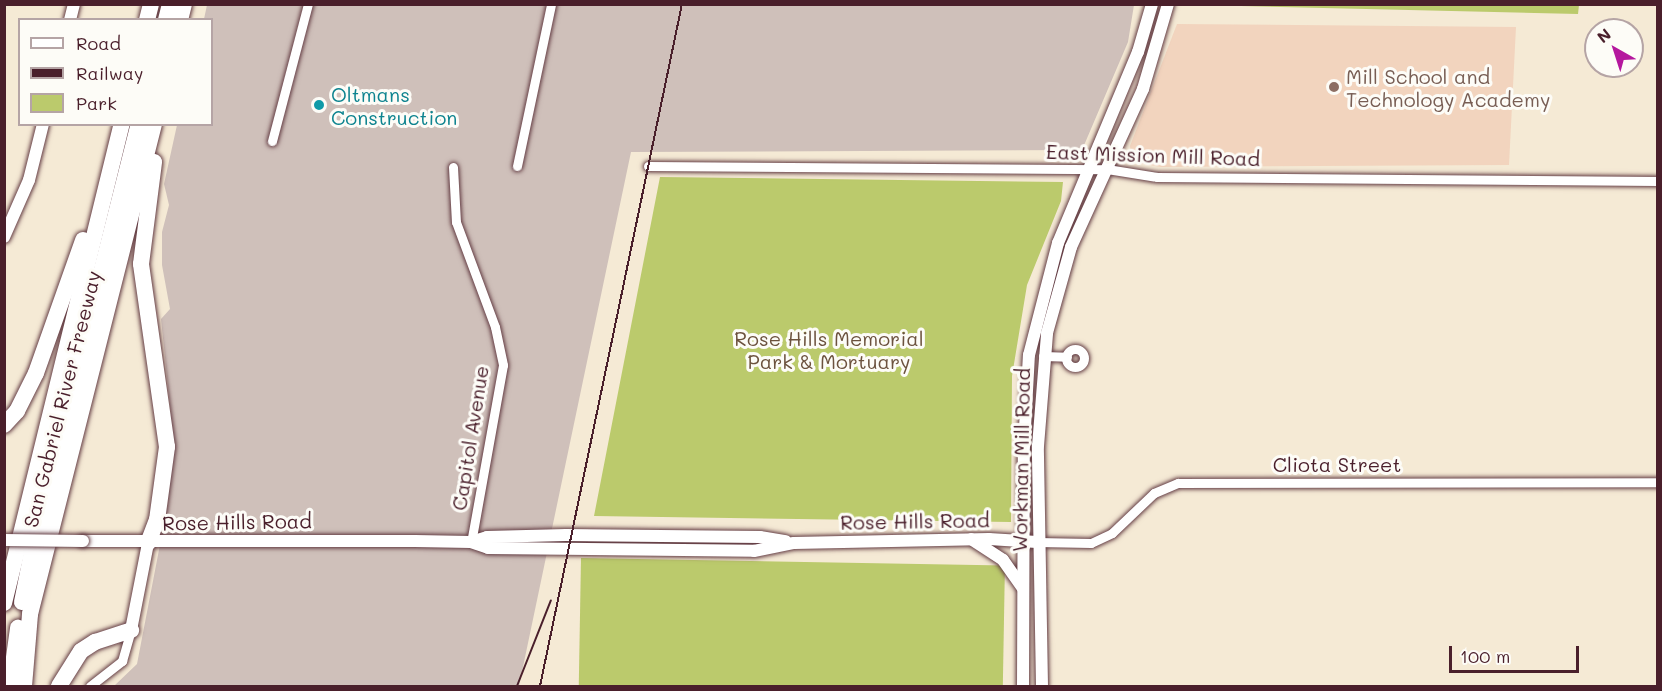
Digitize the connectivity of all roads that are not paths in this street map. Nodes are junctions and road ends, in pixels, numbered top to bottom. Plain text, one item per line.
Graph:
1 (308, 4) edge
2 (551, 4) edge
3 (1152, 4) edge
4 (1165, 7) edge
5 (42, 126) edge
6 (121, 126) edge
7 (132, 126) edge
8 (138, 126) edge
9 (153, 126) edge
10 (160, 126) edge
11 (272, 141) dead end
12 (117, 142) junction
13 (517, 166) dead end
14 (648, 166) dead end
15 (453, 167) dead end
16 (1090, 169) junction
17 (1107, 170) junction
18 (1658, 181) edge
19 (4, 237) edge
20 (80, 291) junction
21 (1029, 355) junction
22 (1043, 356) junction
23 (1063, 358) dead end
24 (4, 425) edge
25 (1038, 435) junction
26 (1658, 482) edge
27 (971, 539) junction
28 (4, 540) edge
29 (1023, 541) junction
30 (471, 542) junction
31 (1037, 542) junction
32 (148, 543) junction
33 (1023, 590) junction
34 (4, 603) edge
35 (131, 630) junction
36 (10, 687) edge
37 (24, 687) edge
38 (59, 687) edge
39 (90, 687) edge
40 (1023, 687) edge
41 (1042, 687) edge

1 - 11 street
2 - 13 street
3 - 16 main road, Workman Mill Road
4 - 17 main road, Workman Mill Road
5 - 19 main road
6 - 12 highway, San Gabriel River Freeway
7 - 20 highway
8 - 36 highway
9 - 37 highway, San Gabriel River Freeway
10 - 32 highway
12 - 20 highway, San Gabriel River Freeway
12 - 24 highway
14 - 16 street, East Mission Mill Road
15 - 30 street, Capitol Avenue
16 - 17 street, East Mission Mill Road
16 - 21 main road, Workman Mill Road
17 - 18 street, East Mission Mill Road
17 - 22 main road, Workman Mill Road
20 - 34 highway, San Gabriel River Freeway
21 - 25 main road
21 - 29 main road, Workman Mill Road
22 - 23 street
22 - 25 main road, Workman Mill Road
25 - 31 main road, Workman Mill Road
26 - 31 street, Cliota Street
27 - 29 main road, Rose Hills Road
27 - 30 main road, Rose Hills Road
27 - 33 main road
28 - 32 main road, Rose Hills Road, bridge
29 - 31 main road, Rose Hills Road
29 - 33 main road, Workman Mill Road
30 - 32 main road, Rose Hills Road
31 - 41 main road, Workman Mill Road
32 - 35 main road
33 - 40 main road, Workman Mill Road
35 - 38 highway
35 - 39 street

